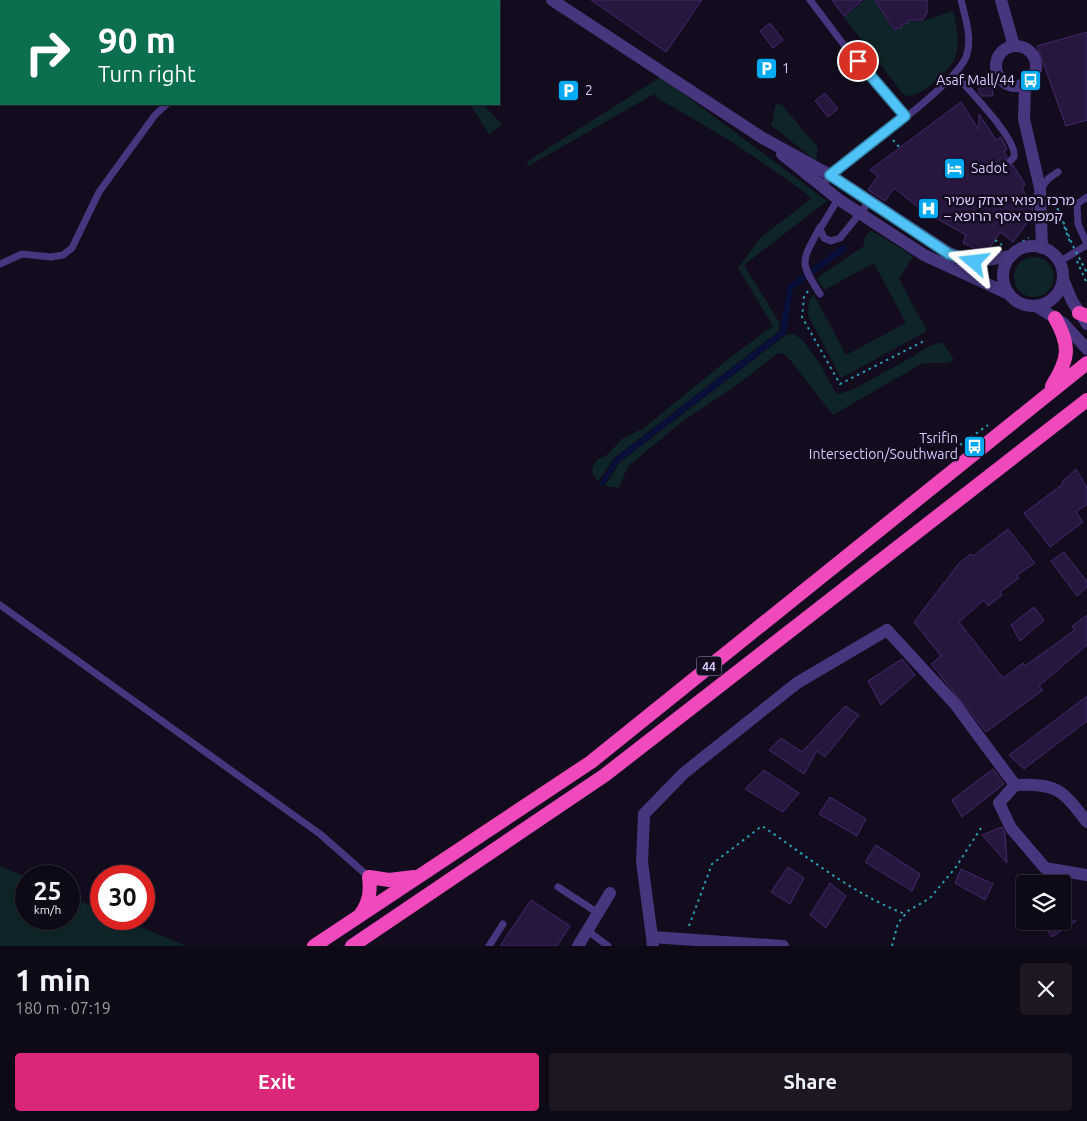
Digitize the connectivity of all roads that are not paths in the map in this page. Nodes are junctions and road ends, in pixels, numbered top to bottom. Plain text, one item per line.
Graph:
1 (552, 0) edge
2 (810, 0) edge
3 (960, 0) edge
4 (1001, 0) edge
5 (1014, 46) junction
6 (955, 74) junction
7 (1025, 84) junction
8 (166, 105) edge
9 (905, 116) junction
10 (761, 136) junction
11 (1010, 161) dead end
12 (1058, 172) dead end
13 (830, 175) junction
14 (822, 187) junction
15 (1040, 188) junction
16 (1087, 197) edge
17 (838, 199) junction
18 (869, 202) junction
19 (861, 214) junction
20 (821, 226) junction
21 (1087, 245) edge
22 (1042, 248) junction
23 (1011, 256) junction
24 (1059, 262) junction
25 (0, 264) edge
26 (1063, 279) junction
27 (820, 294) dead end
28 (1008, 294) junction
29 (1036, 306) junction
30 (1055, 318) junction
31 (1084, 318) edge
32 (1087, 349) edge
33 (1087, 363) edge
34 (1046, 396) junction
35 (1087, 400) edge
36 (1087, 410) edge
37 (1064, 418) junction
38 (0, 605) edge
39 (1015, 785) junction
40 (1087, 822) edge
41 (428, 870) junction
42 (1087, 875) edge
43 (369, 877) junction
44 (558, 887) dead end
45 (610, 893) dead end
46 (598, 913) junction
47 (360, 916) junction
48 (503, 924) dead end
49 (588, 931) junction
50 (652, 941) edge
51 (314, 946) edge
52 (352, 946) edge
53 (489, 946) edge
54 (578, 946) edge
55 (608, 946) edge
56 (783, 946) edge

1 - 10 street
2 - 9 lane
3 - 6 lane
4 - 5 street
5 - 7 street
5 - 7 street
6 - 9 lane
6 - 11 lane
7 - 15 street
8 - 25 lane
9 - 13 lane
10 - 13 street
10 - 14 street
12 - 15 lane
13 - 14 lane
13 - 18 street
14 - 17 street
15 - 22 street
16 - 21 lane
17 - 19 street
17 - 20 lane
18 - 19 lane
18 - 23 street
19 - 20 lane
19 - 28 street
20 - 27 lane
21 - 24 lane
22 - 23 street
22 - 24 street
23 - 28 street
24 - 26 street
26 - 29 street
26 - 31 street
28 - 29 street
29 - 30 street
30 - 32 street
30 - 34 highway
33 - 34 highway, 44
34 - 41 highway, 44
35 - 37 highway, 44
36 - 37 highway
37 - 52 highway, 44
38 - 43 lane
39 - 40 street
39 - 42 street
39 - 50 street
41 - 43 highway
41 - 47 highway, 44
43 - 47 highway
44 - 46 lane
45 - 46 street
46 - 49 street
47 - 51 highway, 44
48 - 53 lane
49 - 54 street
49 - 55 lane
50 - 56 street

